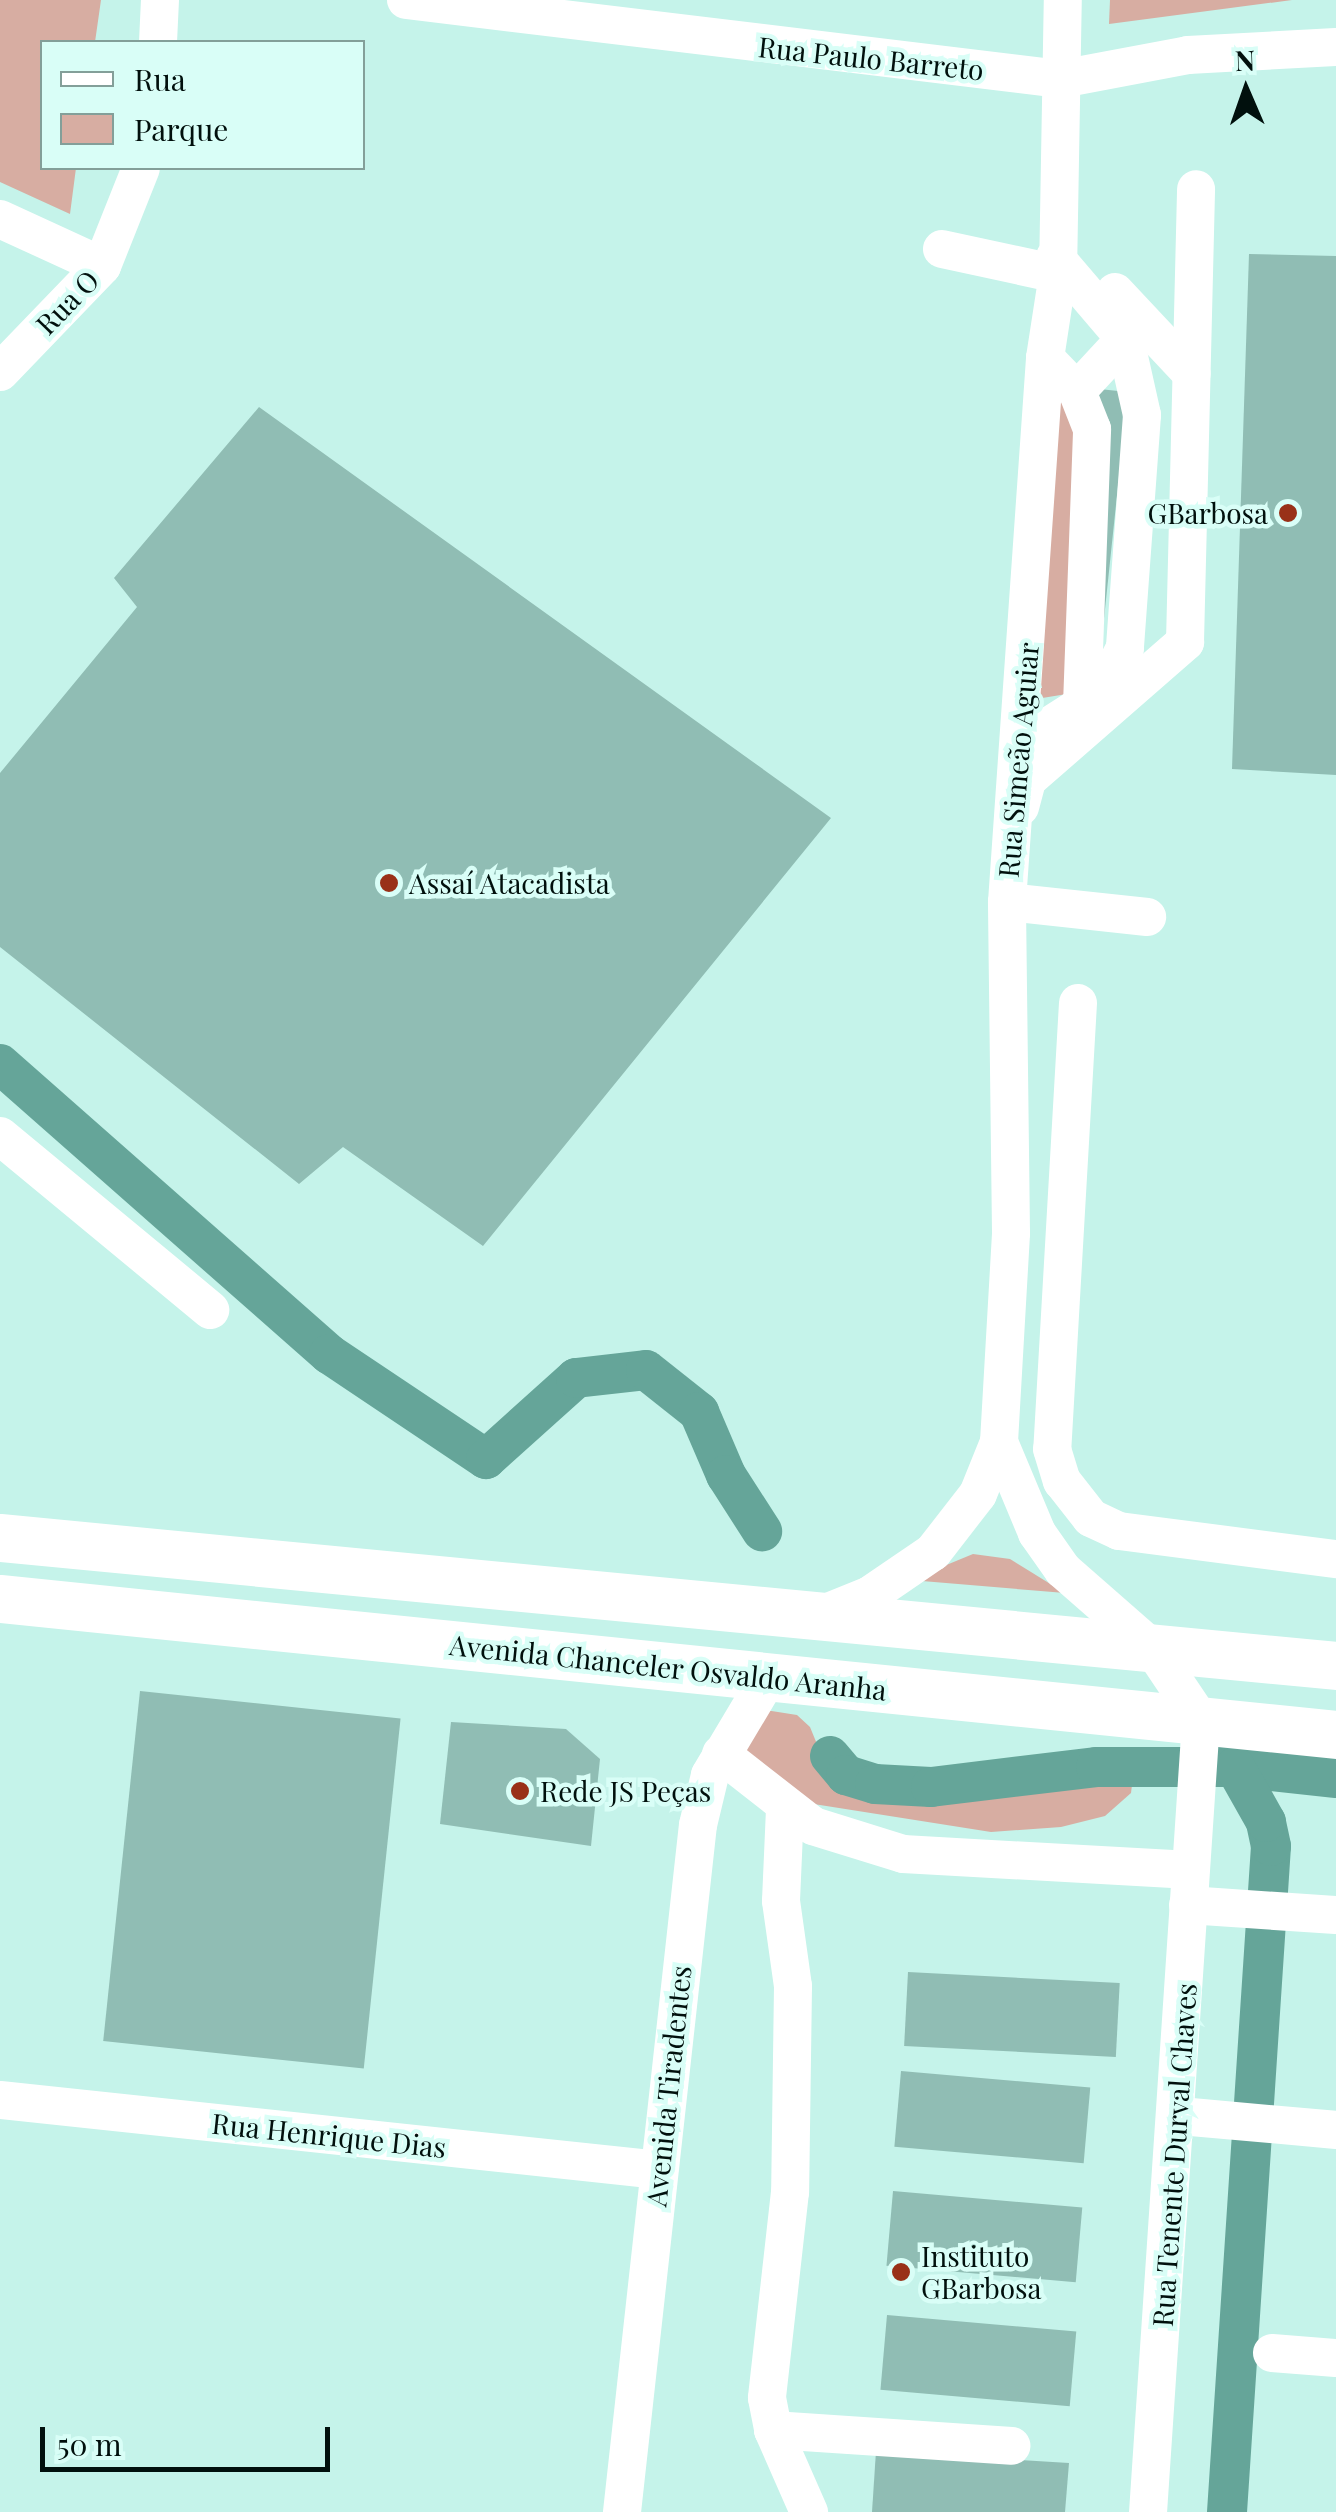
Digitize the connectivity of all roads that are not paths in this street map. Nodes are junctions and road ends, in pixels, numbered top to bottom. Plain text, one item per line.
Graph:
1 (160, 0) edge
2 (406, 0) edge
3 (1064, 0) edge
4 (158, 40) edge
5 (1336, 47) edge
6 (1068, 78) junction
7 (140, 170) edge
8 (1196, 189) dead end
9 (0, 219) edge
10 (942, 249) dead end
11 (102, 266) junction
12 (1056, 266) junction
13 (1125, 339) junction
14 (1045, 358) junction
15 (0, 372) edge
16 (1192, 374) junction
17 (1077, 391) junction
18 (1082, 705) junction
19 (1019, 745) junction
20 (1010, 848) junction
21 (1078, 1003) dead end
22 (0, 1136) edge
23 (210, 1310) dead end
24 (999, 1442) junction
25 (0, 1538) edge
26 (1336, 1559) edge
27 (0, 1599) edge
28 (813, 1618) junction
29 (1152, 1648) junction
30 (1336, 1666) edge
31 (768, 1676) junction
32 (1201, 1733) junction
33 (1336, 1734) edge
34 (721, 1754) junction
35 (785, 1810) junction
36 (1190, 1888) junction
37 (1321, 1913) edge
38 (0, 2100) edge
39 (1180, 2116) junction
40 (1336, 2130) edge
41 (659, 2170) junction
42 (1272, 2353) dead end
43 (1336, 2358) edge
44 (773, 2430) junction
45 (1012, 2446) dead end
46 (622, 2512) edge
47 (808, 2512) edge
48 (1148, 2512) edge

1 - 4 street
2 - 6 street, Rua Paulo Barreto
3 - 6 street
5 - 6 street, Rua Paulo Barreto
6 - 12 street, Rua Simeão Aguiar
6 - 16 street
7 - 11 street, Rua O
8 - 16 street
9 - 11 street
10 - 12 street
11 - 15 street, Rua O
12 - 13 street
12 - 14 street, Rua Simeão Aguiar
13 - 17 street
13 - 18 street
14 - 17 street
14 - 19 street, Rua Simeão Aguiar
16 - 20 street
17 - 18 street
18 - 19 street
19 - 20 street, Rua Simeão Aguiar
20 - 24 street, Rua Simeão Aguiar
21 - 26 street
22 - 23 street
24 - 28 street
24 - 29 street
25 - 28 main road
27 - 31 main road, Avenida Chanceler Osvaldo Aranha
28 - 29 main road
29 - 30 main road
29 - 32 street
31 - 32 main road, Avenida Chanceler Osvaldo Aranha
31 - 34 street, Avenida Tiradentes
32 - 33 main road, Avenida Chanceler Osvaldo Aranha
32 - 36 street, Rua Tenente Durval Chaves
34 - 35 street
34 - 41 street, Avenida Tiradentes
35 - 36 street
35 - 44 street
36 - 37 street
36 - 39 street, Rua Tenente Durval Chaves
38 - 41 street, Rua Henrique Dias
39 - 40 street
39 - 48 street, Rua Tenente Durval Chaves
41 - 46 street, Avenida Tiradentes
42 - 43 street
44 - 45 street
44 - 47 street

